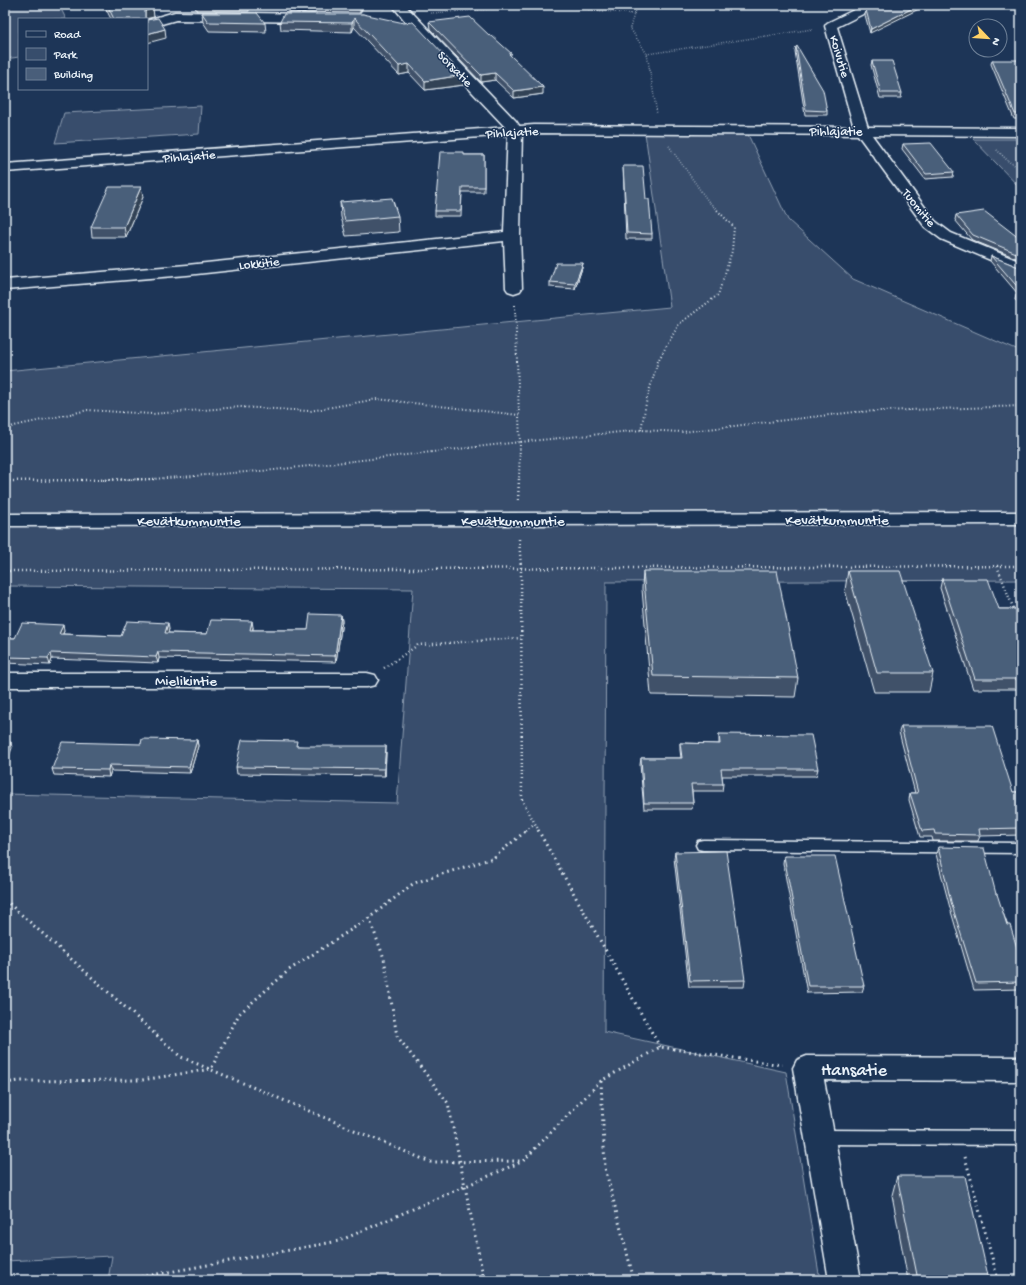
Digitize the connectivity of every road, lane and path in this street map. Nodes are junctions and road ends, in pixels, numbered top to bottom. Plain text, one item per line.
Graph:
1 (168, 5) edge
2 (398, 5) edge
3 (640, 5) edge
4 (873, 5) edge
5 (634, 14) junction
6 (175, 16) junction
7 (408, 17) junction
8 (324, 18) edge
9 (394, 19) edge
10 (148, 24) edge
11 (831, 26) junction
12 (648, 54) junction
13 (515, 130) junction
14 (657, 130) junction
15 (862, 131) junction
16 (980, 132) junction
17 (1021, 132) edge
18 (5, 168) edge
19 (1021, 169) edge
20 (512, 236) junction
21 (1021, 268) edge
22 (5, 285) edge
23 (514, 288) joint
24 (1021, 406) edge
25 (519, 415) junction
26 (5, 428) edge
27 (640, 430) junction
28 (520, 442) junction
29 (5, 481) edge
30 (1021, 518) edge
31 (5, 520) edge
32 (517, 520) junction
33 (997, 566) junction
34 (1021, 566) edge
35 (521, 568) junction
36 (5, 571) edge
37 (1016, 615) edge
38 (521, 638) junction
39 (5, 680) edge
40 (367, 680) joint
41 (535, 823) junction
42 (703, 845) dead end
43 (1021, 848) edge
44 (5, 900) edge
45 (369, 918) junction
46 (660, 1047) junction
47 (807, 1068) junction
48 (1021, 1069) edge
49 (211, 1070) junction
50 (601, 1081) junction
51 (5, 1083) edge
52 (819, 1136) junction
53 (957, 1137) junction
54 (1021, 1138) edge
55 (523, 1161) junction
56 (460, 1162) junction
57 (465, 1186) junction
58 (125, 1280) edge
59 (484, 1280) edge
60 (634, 1280) edge
61 (845, 1280) edge
62 (998, 1280) edge

1 - 6 street
2 - 7 street, Sorsatie
3 - 5 path
4 - 11 street, Koivutie
5 - 7 path
5 - 12 path
6 - 8 street
6 - 10 street
7 - 9 street
7 - 13 street, Sorsatie
11 - 12 path
11 - 15 street, Koivutie
12 - 14 path
13 - 14 street, Pihlajatie
13 - 18 street, Pihlajatie
13 - 20 street
14 - 15 street, Pihlajatie
14 - 27 path
15 - 16 street, Pihlajatie
15 - 21 street, Tuomitie
16 - 17 street, Pihlajatie
16 - 19 path
20 - 22 street, Lokkitie
20 - 23 street
23 - 25 path
24 - 27 path
25 - 26 path
25 - 28 path
27 - 28 path
28 - 29 path
28 - 32 path
30 - 32 street, Kevätkummuntie
31 - 32 street, Kevätkummuntie
32 - 35 path
33 - 34 path
33 - 35 path
33 - 37 path
35 - 36 path
35 - 38 path
38 - 40 path
38 - 41 path
39 - 40 street, Mielikintie
41 - 45 path
41 - 46 path
42 - 43 lane
44 - 49 path
45 - 49 path
45 - 56 path
46 - 47 path
46 - 50 path
47 - 48 street, Hansatie
47 - 52 street, Hansatie
49 - 51 path
49 - 56 path
50 - 55 path
50 - 60 path
52 - 53 lane
52 - 61 street, Hansatie
53 - 54 lane
53 - 62 path
55 - 56 path
55 - 57 path
56 - 57 path
57 - 58 path
57 - 59 path

